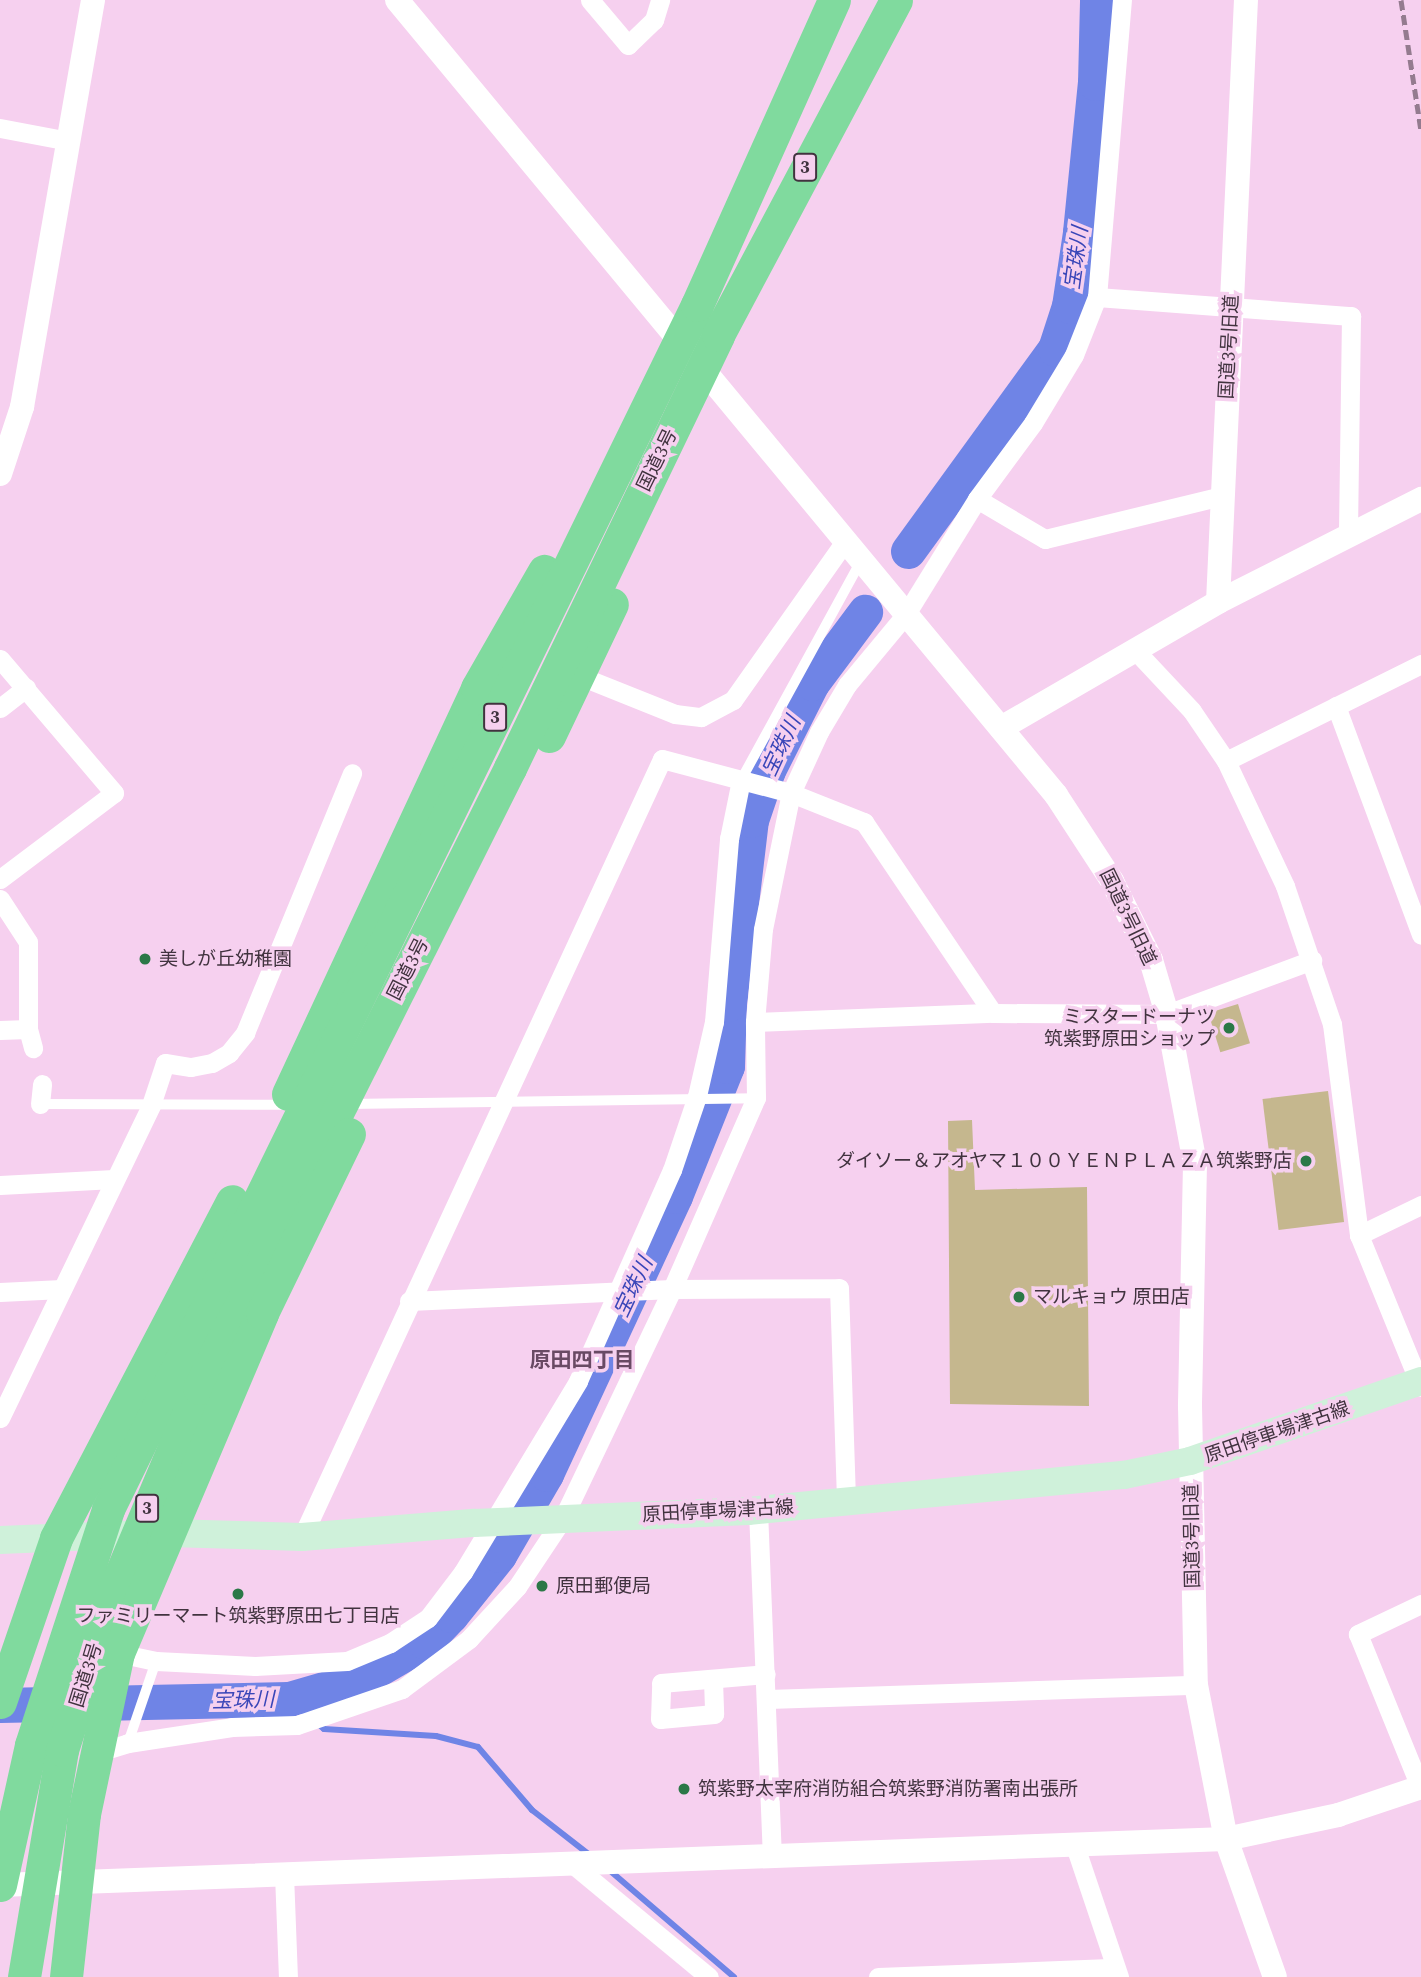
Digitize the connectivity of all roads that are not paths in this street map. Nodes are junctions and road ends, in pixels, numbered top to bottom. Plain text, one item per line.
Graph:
1 (93, 0) edge
2 (397, 0) edge
3 (590, 0) edge
4 (660, 0) edge
5 (834, 0) edge
6 (896, 0) edge
7 (1122, 0) edge
8 (1246, 0) edge
9 (0, 128) edge
10 (69, 141) junction
11 (1097, 297) junction
12 (1232, 304) junction
13 (670, 432) junction
14 (0, 474) edge
15 (609, 479) junction
16 (1221, 496) junction
17 (977, 499) junction
18 (1421, 499) edge
19 (1348, 537) junction
20 (845, 541) junction
21 (860, 562) junction
22 (1218, 602) junction
23 (906, 614) junction
24 (1135, 650) junction
25 (0, 659) edge
26 (1421, 664) edge
27 (580, 676) junction
28 (26, 688) junction
29 (1336, 706) junction
30 (0, 708) edge
31 (1001, 728) junction
32 (1226, 761) junction
33 (352, 773) dead end
34 (741, 780) junction
35 (791, 793) junction
36 (0, 879) edge
37 (0, 899) edge
38 (1421, 935) edge
39 (1312, 960) junction
40 (993, 1013) junction
41 (1167, 1014) junction
42 (755, 1022) junction
43 (0, 1030) edge
44 (354, 1071) junction
45 (42, 1084) dead end
46 (697, 1096) junction
47 (756, 1098) junction
48 (40, 1104) joint
49 (151, 1105) junction
50 (114, 1180) junction
51 (0, 1185) edge
52 (1421, 1205) edge
53 (1359, 1235) junction
54 (62, 1289) junction
55 (672, 1289) junction
56 (0, 1292) edge
57 (614, 1292) junction
58 (409, 1301) junction
59 (1420, 1383) edge
60 (0, 1418) edge
61 (1190, 1461) junction
62 (846, 1503) junction
63 (758, 1510) junction
64 (563, 1518) junction
65 (491, 1522) junction
66 (169, 1533) junction
67 (57, 1538) junction
68 (302, 1538) junction
69 (0, 1540) edge
70 (109, 1602) junction
71 (1421, 1604) edge
72 (156, 1661) junction
73 (115, 1666) junction
74 (766, 1674) junction
75 (713, 1680) dead end
76 (1196, 1685) junction
77 (768, 1699) junction
78 (0, 1703) edge
79 (109, 1744) junction
80 (1421, 1788) edge
81 (1226, 1839) junction
82 (1075, 1846) junction
83 (772, 1856) junction
84 (570, 1862) junction
85 (284, 1874) junction
86 (0, 1876) edge
87 (75, 1884) junction
88 (1117, 1972) edge
89 (24, 1977) edge
90 (51, 1977) edge
91 (66, 1977) edge
92 (288, 1977) edge
93 (709, 1977) edge
94 (877, 1977) edge
95 (1275, 1977) edge

1 - 10 street
2 - 20 street, 国道3号旧道
3 - 4 street
5 - 15 highway, 国道3号 / 3
6 - 13 highway, 国道3号 / 3
7 - 11 street
8 - 12 street, 国道3号旧道
9 - 10 street
10 - 14 street
11 - 12 street
11 - 17 street
12 - 16 street, 国道3号旧道
12 - 19 street
13 - 27 highway
13 - 44 highway, 国道3号 / 3
15 - 44 highway, 国道3号 / 3
15 - 67 highway
16 - 17 street
16 - 22 street, 国道3号旧道
17 - 23 street
18 - 19 street
19 - 22 street
20 - 21 street, 国道3号旧道
20 - 27 street
21 - 23 street, 国道3号旧道
21 - 34 lane
22 - 24 street
23 - 31 street, 国道3号旧道
23 - 35 street
24 - 31 street
24 - 32 street
25 - 28 street
26 - 29 street
27 - 44 highway
28 - 30 street
28 - 36 street
29 - 32 street
29 - 38 street
31 - 41 street, 国道3号旧道
32 - 39 street
33 - 49 street
34 - 35 street
34 - 46 street
34 - 58 street
35 - 40 street
35 - 42 street
37 - 43 street
39 - 41 street
39 - 53 street
40 - 41 street
40 - 42 street
41 - 61 street, 国道3号旧道
42 - 47 street
44 - 66 highway
44 - 70 highway, 国道3号 / 3
44 - 86 highway, 国道3号 / 3
45 - 48 street
46 - 47 lane
46 - 49 lane
46 - 57 street
47 - 55 street
48 - 49 lane
49 - 50 street
50 - 51 street
50 - 54 street
52 - 53 street
53 - 59 street
54 - 56 street
54 - 60 street
55 - 57 street
55 - 62 street
55 - 64 street
57 - 58 street
57 - 65 street
58 - 68 street
59 - 61 main road, 原田停車場津古線
61 - 62 main road, 原田停車場津古線
61 - 76 street, 国道3号旧道
62 - 63 main road, 原田停車場津古線
63 - 64 main road, 原田停車場津古線
63 - 74 street
64 - 65 main road, 原田停車場津古線
64 - 79 street
65 - 68 main road, 原田停車場津古線
65 - 72 street
66 - 67 main road, 原田停車場津古線
66 - 68 main road, 原田停車場津古線
66 - 73 highway
67 - 69 main road, 原田停車場津古線
67 - 78 highway
70 - 89 highway, 国道3号 / 3
70 - 90 highway
71 - 80 street
72 - 73 street
72 - 79 lane
73 - 79 highway
74 - 75 street
74 - 77 street
76 - 77 street
76 - 81 street, 国道3号旧道
77 - 83 street
79 - 87 highway
80 - 81 street
81 - 82 street
81 - 95 street, 国道3号旧道
82 - 83 street
82 - 88 street
83 - 84 street
84 - 85 street
84 - 93 street
85 - 87 street
85 - 92 street
86 - 87 street
87 - 91 highway
88 - 94 street

